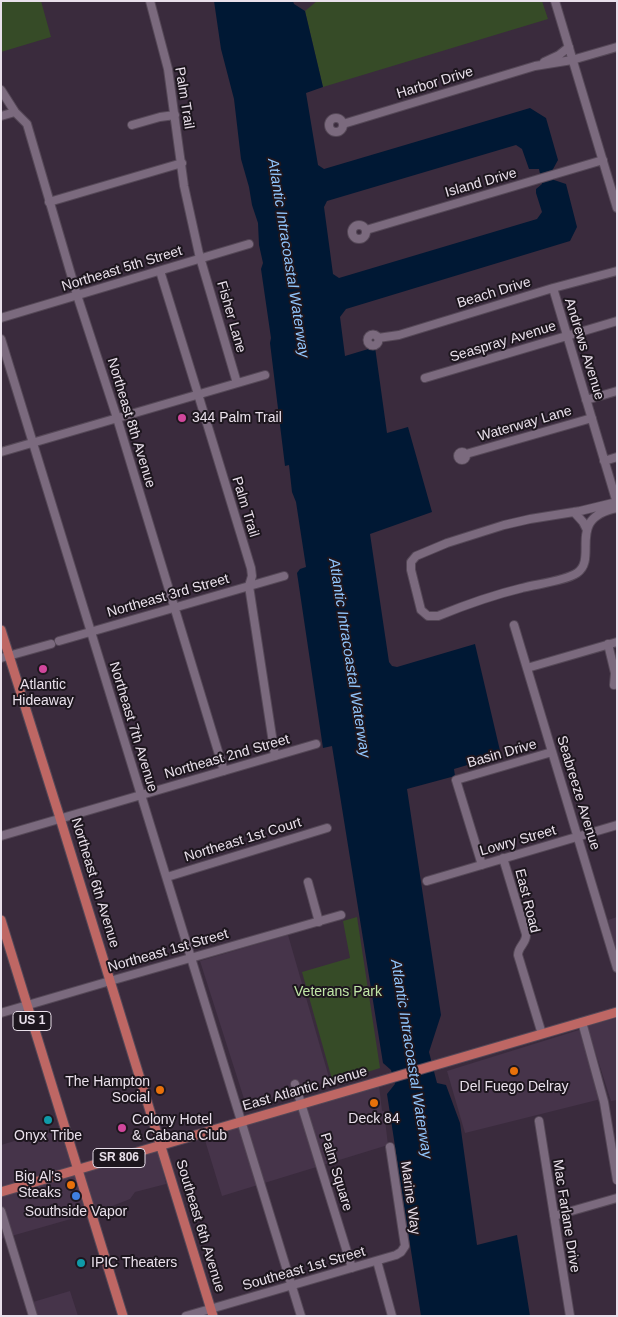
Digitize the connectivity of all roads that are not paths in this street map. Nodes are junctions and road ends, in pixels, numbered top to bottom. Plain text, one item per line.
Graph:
1 (150, 1) edge
2 (555, 1) edge
3 (569, 47) junction
4 (617, 47) edge
5 (572, 60) junction
6 (535, 66) junction
7 (1, 90) edge
8 (15, 112) junction
9 (175, 115) junction
10 (1, 116) edge
11 (343, 124) dead end
12 (132, 125) dead end
13 (603, 160) junction
14 (182, 163) junction
15 (50, 202) junction
16 (617, 208) edge
17 (366, 230) dead end
18 (249, 244) dead end
19 (200, 258) junction
20 (160, 271) junction
21 (617, 271) edge
22 (553, 288) junction
23 (78, 295) junction
24 (1, 318) edge
25 (617, 321) edge
26 (567, 336) junction
27 (1, 338) edge
28 (378, 338) dead end
29 (265, 375) dead end
30 (425, 378) dead end
31 (237, 383) junction
32 (617, 391) edge
33 (198, 394) junction
34 (586, 400) junction
35 (116, 418) junction
36 (592, 418) junction
37 (33, 443) junction
38 (1, 452) edge
39 (466, 454) dead end
40 (617, 457) edge
41 (604, 461) junction
42 (617, 502) edge
43 (617, 508) edge
44 (574, 512) junction
45 (586, 530) junction
46 (284, 576) dead end
47 (249, 586) junction
48 (174, 608) junction
49 (514, 625) dead end
50 (1, 630) edge
51 (91, 631) junction
52 (617, 642) edge
53 (608, 644) junction
54 (5, 657) edge
55 (527, 668) junction
56 (614, 685) dead end
57 (316, 744) dead end
58 (552, 752) junction
59 (275, 756) junction
60 (224, 771) junction
61 (142, 795) junction
62 (60, 818) junction
63 (617, 825) edge
64 (327, 828) dead end
65 (1, 836) edge
66 (578, 836) junction
67 (503, 858) junction
68 (482, 865) junction
69 (166, 877) junction
70 (427, 881) dead end
71 (308, 882) dead end
72 (341, 915) dead end
73 (1, 920) edge
74 (319, 922) junction
75 (191, 958) junction
76 (617, 968) edge
77 (110, 981) junction
78 (28, 1005) junction
79 (617, 1012) edge
80 (1, 1013) edge
81 (582, 1022) junction
82 (542, 1034) junction
83 (295, 1084) dead end
84 (301, 1105) junction
85 (539, 1121) dead end
86 (242, 1122) junction
87 (161, 1145) junction
88 (390, 1148) dead end
89 (78, 1170) junction
90 (617, 1180) edge
91 (1, 1192) edge
92 (617, 1198) edge
93 (1, 1211) edge
94 (554, 1216) junction
95 (401, 1252) joint
96 (377, 1260) junction
97 (352, 1268) junction
98 (292, 1286) junction
99 (212, 1312) edge
100 (34, 1316) edge
101 (123, 1316) edge
102 (186, 1316) edge
103 (302, 1316) edge
104 (392, 1316) edge
105 (570, 1316) edge

1 - 9 street, Palm Trail
2 - 3 street
3 - 5 street
3 - 6 street, Harbor Drive
4 - 5 street, Harbor Drive
5 - 6 street, Harbor Drive
5 - 13 street
6 - 11 street, Harbor Drive
7 - 8 street, Northeast 8th Avenue
8 - 10 street
8 - 15 street, Northeast 8th Avenue
9 - 12 street
9 - 14 street, Palm Trail
13 - 16 street
13 - 17 street, Island Drive
14 - 15 street
14 - 19 street, Palm Trail
15 - 23 street, Northeast 8th Avenue
18 - 19 street, Northeast 5th Street
19 - 20 street, Northeast 5th Street
19 - 31 street, Fisher Lane
20 - 23 street, Northeast 5th Street
20 - 33 street, Palm Trail
21 - 22 street, Beach Drive
22 - 26 street, Andrews Avenue
22 - 28 street, Beach Drive
23 - 24 street, Northeast 5th Street
23 - 35 street, Northeast 8th Avenue
25 - 26 street, Seaspray Avenue
26 - 30 street, Seaspray Avenue
26 - 34 street, Andrews Avenue
27 - 37 street, Northeast 7th Avenue
29 - 31 street
31 - 33 street
32 - 34 street
33 - 35 street
33 - 47 street, Palm Trail
34 - 36 street, Andrews Avenue
35 - 37 street
35 - 48 street, Northeast 8th Avenue
36 - 39 street, Waterway Lane
36 - 41 street, Andrews Avenue
37 - 38 street
37 - 51 street, Northeast 7th Avenue
40 - 41 street
41 - 42 street, Andrews Avenue
42 - 44 street
43 - 45 street
44 - 45 street
44 - 45 street
46 - 47 street, Northeast 3rd Street
47 - 48 street, Northeast 3rd Street
47 - 59 street, Palm Trail
48 - 51 street, Northeast 3rd Street
48 - 60 street, Northeast 8th Avenue
49 - 55 street, Seabreeze Avenue
50 - 54 main road, Northeast 6th Avenue
51 - 54 street, Northeast 3rd Street
51 - 61 street, Northeast 7th Avenue
52 - 53 street
53 - 55 street
53 - 56 street
54 - 62 main road, Northeast 6th Avenue
55 - 58 street, Seabreeze Avenue
57 - 59 street, Northeast 2nd Street
58 - 66 street, Seabreeze Avenue
58 - 68 street, Basin Drive
59 - 60 street, Northeast 2nd Street
60 - 61 street, Northeast 2nd Street
61 - 62 street, Northeast 2nd Street
61 - 69 street, Northeast 7th Avenue
62 - 65 street, Northeast 2nd Street
62 - 77 main road, Northeast 6th Avenue
63 - 66 street, Lowry Street
64 - 69 street, Northeast 1st Court
66 - 67 street, Lowry Street
66 - 76 street, Seabreeze Avenue
67 - 68 street, Lowry Street
67 - 82 street, East Road
68 - 70 street, Lowry Street
69 - 75 street, Northeast 7th Avenue
71 - 74 street
72 - 74 street, Northeast 1st Street
73 - 78 main road, US 1
74 - 75 street, Northeast 1st Street
75 - 77 street, Northeast 1st Street
75 - 86 street, Northeast 7th Avenue
77 - 78 street, Northeast 1st Street
77 - 87 main road, Northeast 6th Avenue
78 - 80 street, Northeast 1st Street
78 - 89 main road, US 1
79 - 81 main road, East Atlantic Avenue / SR 806
81 - 82 main road, East Atlantic Avenue / SR 806
81 - 90 street
82 - 84 main road, East Atlantic Avenue / SR 806
83 - 84 street, Palm Square
84 - 86 main road, East Atlantic Avenue / SR 806
84 - 97 street, Palm Square
85 - 94 street, Mac Farlane Drive
86 - 87 main road, East Atlantic Avenue / SR 806
86 - 98 street, Northeast 7th Avenue
87 - 89 main road, East Atlantic Avenue / SR 806
87 - 99 main road, Southeast 6th Avenue
88 - 95 street, Marine Way
89 - 91 main road, East Atlantic Avenue / SR 806
89 - 101 main road, US 1
92 - 94 street
93 - 100 street
94 - 105 street, Mac Farlane Drive
95 - 96 street, Southeast 1st Street
96 - 97 street, Southeast 1st Street
96 - 104 street
97 - 98 street, Southeast 1st Street
98 - 99 street, Southeast 1st Street
98 - 103 street, Northeast 7th Avenue
99 - 102 street, Southeast 1st Street

